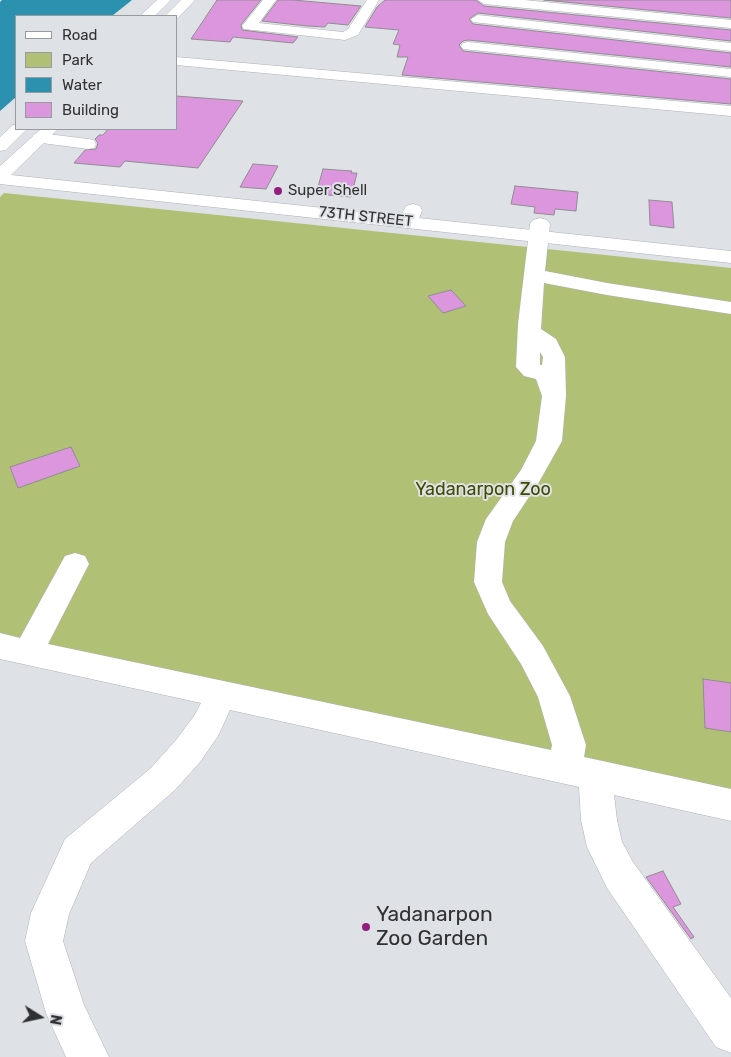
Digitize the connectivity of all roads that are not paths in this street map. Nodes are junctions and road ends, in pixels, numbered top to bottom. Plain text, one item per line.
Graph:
1 (165, 0) edge
2 (189, 0) edge
3 (270, 0) edge
4 (373, 0) edge
5 (484, 0) edge
6 (653, 0) edge
7 (532, 2) edge
8 (610, 6) edge
9 (690, 13) junction
10 (148, 15) edge
11 (173, 15) edge
12 (648, 16) junction
13 (478, 19) junction
14 (520, 24) junction
15 (731, 24) edge
16 (554, 29) junction
17 (600, 33) junction
18 (642, 37) junction
19 (686, 42) junction
20 (468, 46) junction
21 (731, 47) edge
22 (508, 49) junction
23 (178, 61) edge
24 (636, 63) junction
25 (681, 68) junction
26 (535, 72) junction
27 (731, 73) edge
28 (445, 85) junction
29 (487, 89) junction
30 (628, 102) junction
31 (731, 111) edge
32 (19, 130) edge
33 (45, 134) edge
34 (88, 144) dead end
35 (0, 146) edge
36 (2, 172) edge
37 (539, 231) junction
38 (731, 244) edge
39 (731, 257) edge
40 (534, 275) junction
41 (731, 308) edge
42 (75, 564) dead end
43 (14, 649) edge
44 (222, 694) junction
45 (580, 771) junction
46 (731, 805) edge
47 (731, 1032) edge
48 (88, 1057) edge

1 - 10 street
2 - 11 street
3 - 4 street
5 - 7 street
5 - 13 street
6 - 12 street
7 - 8 street
7 - 14 street
8 - 12 street
8 - 17 street
9 - 12 street
9 - 15 street
9 - 19 street
12 - 18 street
13 - 14 street
13 - 20 street
14 - 16 street
14 - 22 street
16 - 17 street
16 - 26 street
17 - 18 street
18 - 19 street
18 - 24 street
19 - 21 street
19 - 25 street
20 - 22 street
20 - 28 street
22 - 26 street
22 - 29 street
23 - 28 street
24 - 25 street
24 - 26 street
24 - 30 street
25 - 27 street
26 - 29 street
26 - 30 street
28 - 29 street
30 - 31 street
32 - 35 street
33 - 34 street
33 - 36 street
36 - 37 street, 73TH STREET
37 - 38 street, 73TH STREET
37 - 39 street, 73TH STREET
37 - 40 street
40 - 41 street
40 - 45 street
42 - 43 street
43 - 44 street
44 - 45 street
44 - 48 street
45 - 46 street
45 - 47 street

